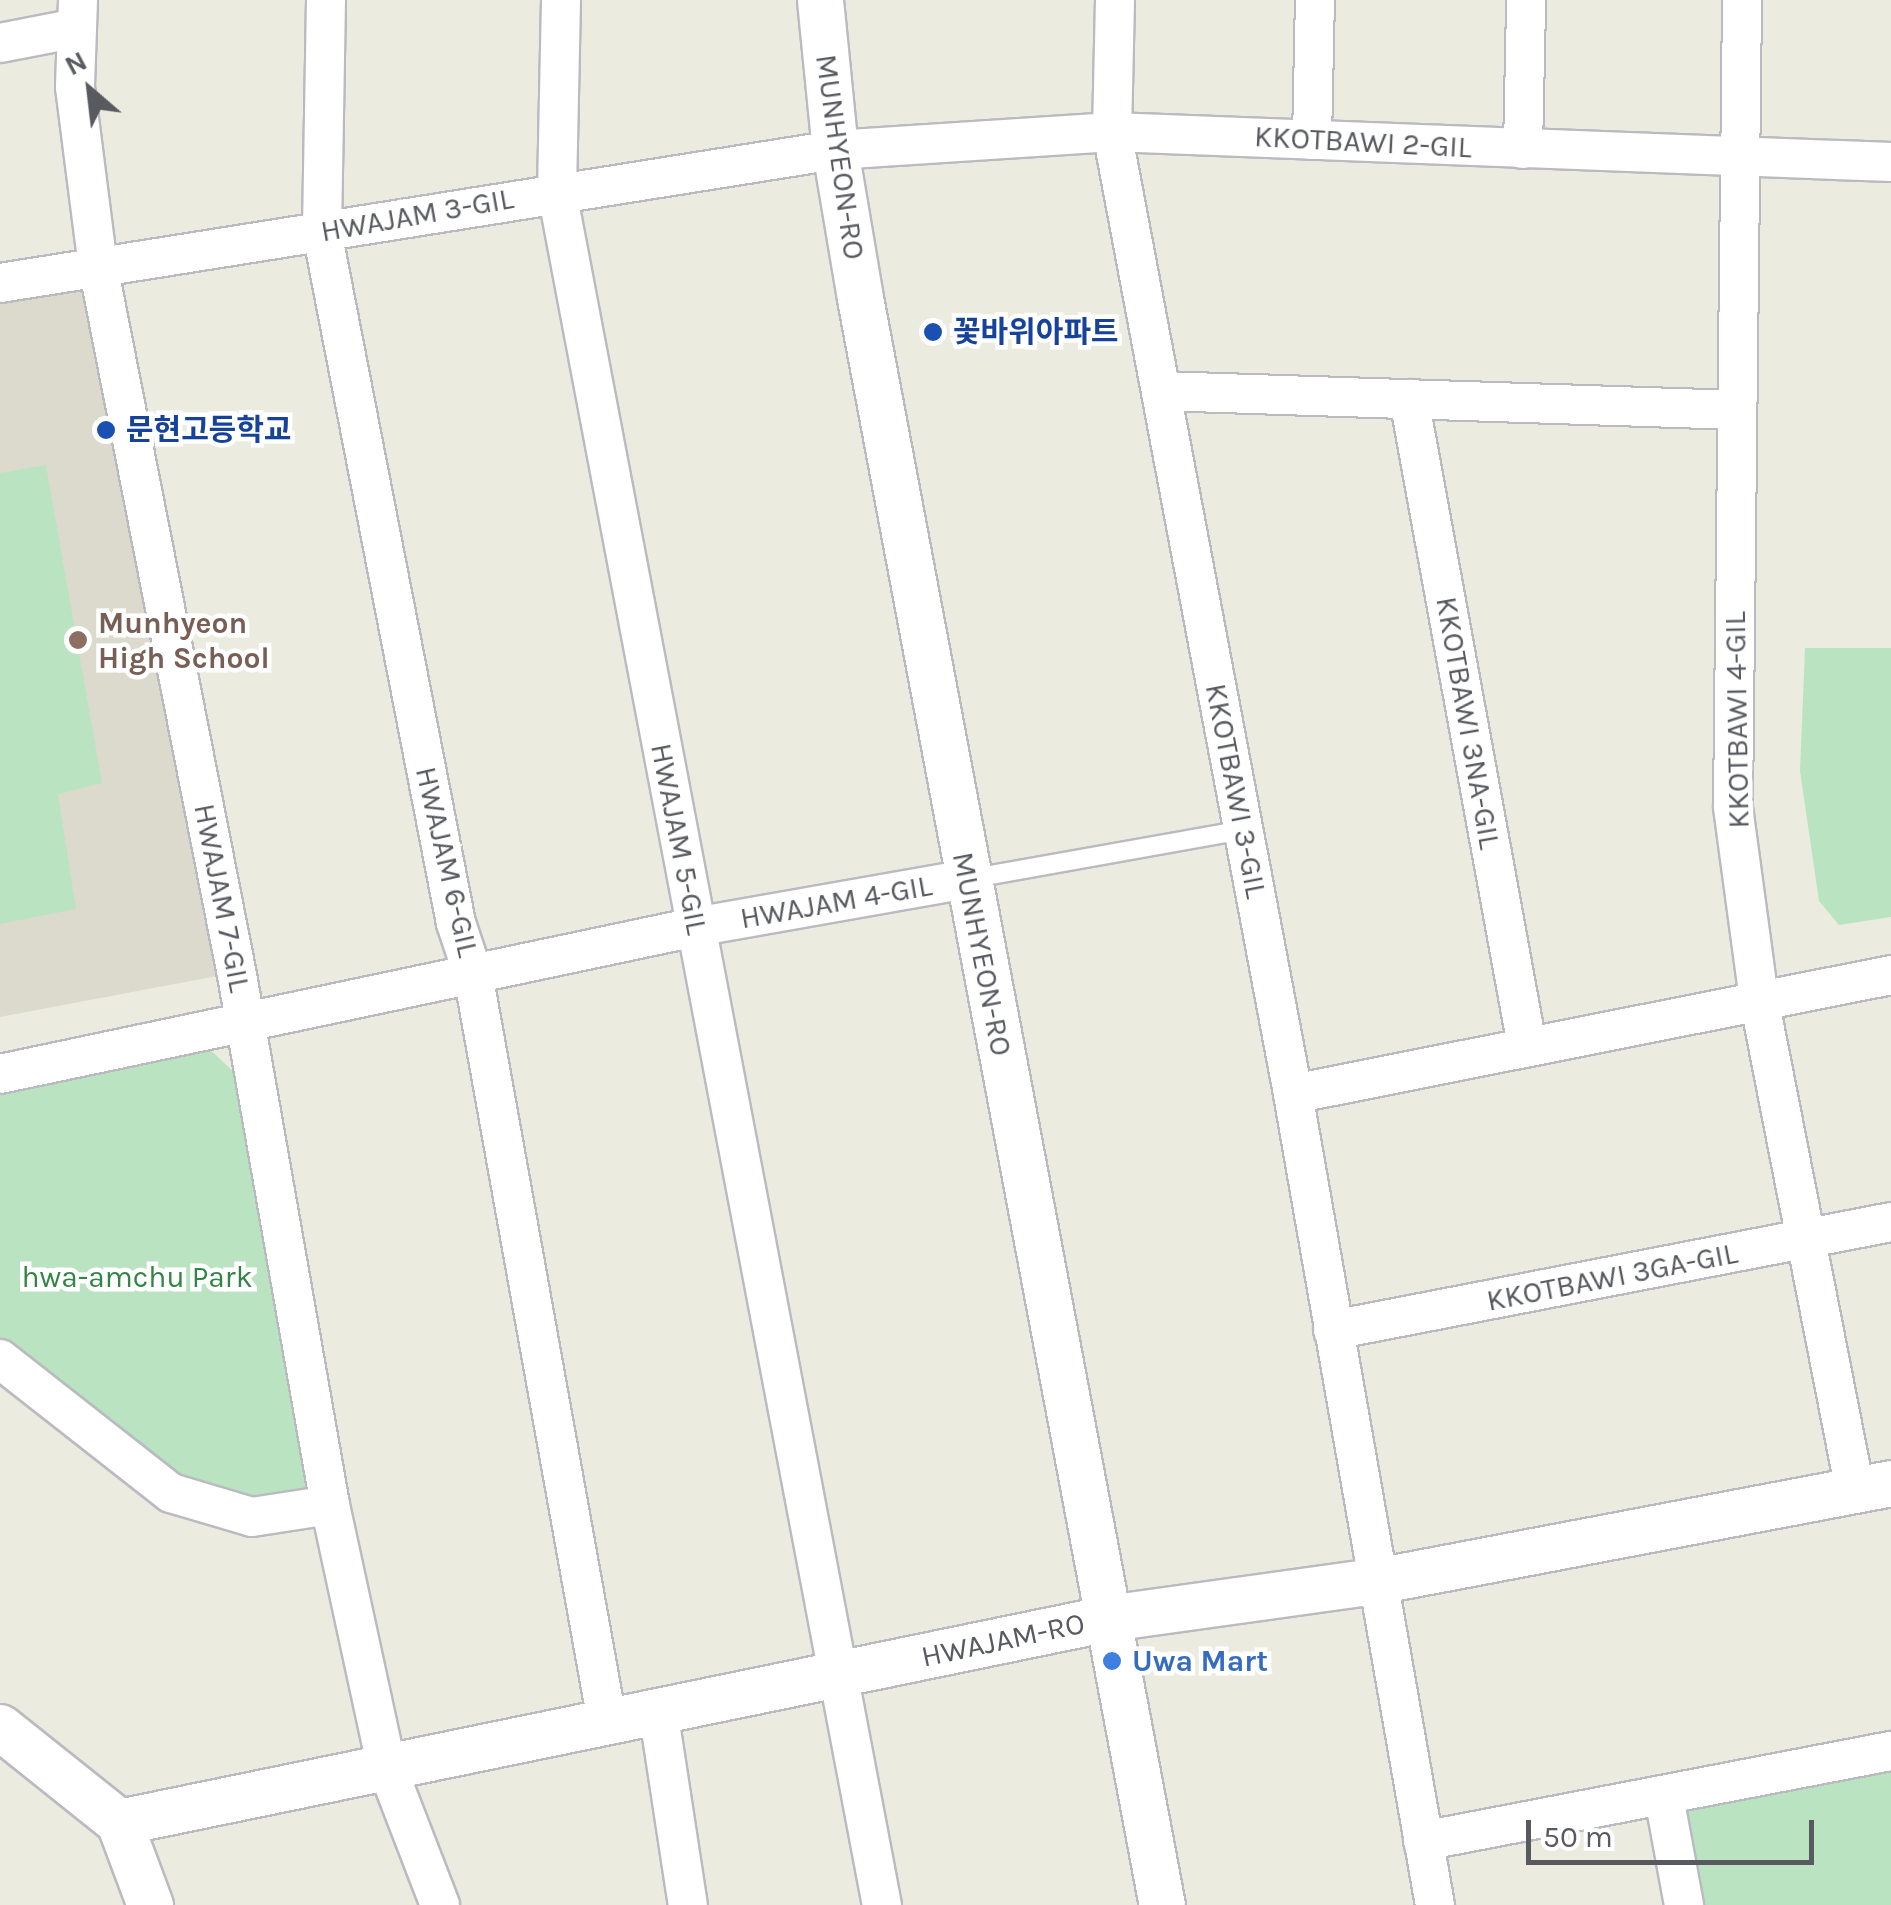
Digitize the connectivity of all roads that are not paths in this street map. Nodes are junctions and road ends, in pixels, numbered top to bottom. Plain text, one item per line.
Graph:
1 (326, 0) edge
2 (561, 0) edge
3 (820, 0) edge
4 (1115, 0) edge
5 (1315, 0) edge
6 (1526, 0) edge
7 (1742, 0) edge
8 (77, 14) edge
9 (0, 43) edge
10 (1112, 132) junction
11 (1312, 140) junction
12 (834, 150) junction
13 (1523, 150) junction
14 (1740, 159) junction
15 (1891, 162) edge
16 (557, 192) junction
17 (322, 232) junction
18 (98, 266) junction
19 (0, 282) edge
20 (1161, 391) junction
21 (1408, 399) junction
22 (1737, 410) junction
23 (1243, 830) junction
24 (968, 879) junction
25 (695, 926) junction
26 (472, 974) junction
27 (1891, 975) edge
28 (1759, 1000) junction
29 (245, 1022) junction
30 (1527, 1046) junction
31 (0, 1074) edge
32 (1293, 1094) junction
33 (1891, 1222) edge
34 (1806, 1240) junction
35 (1333, 1330) junction
36 (0, 1359) edge
37 (1873, 1486) edge
38 (330, 1505) junction
39 (1376, 1581) junction
40 (1108, 1618) junction
41 (840, 1674) junction
42 (658, 1710) junction
43 (607, 1721) junction
44 (0, 1727) edge
45 (1891, 1751) edge
46 (386, 1765) junction
47 (1664, 1797) junction
48 (119, 1822) junction
49 (1424, 1841) junction
50 (150, 1905) edge
51 (440, 1905) edge
52 (688, 1905) edge
53 (882, 1905) edge
54 (1162, 1905) edge
55 (1436, 1905) edge
56 (1684, 1905) edge

1 - 17 street, HWAJAM 6-GIL
2 - 16 street, HWAJAM 5-GIL
3 - 12 street, MUNHYEON-RO
4 - 10 street, KKOTBAWI 3-GIL
5 - 11 street
6 - 13 street
7 - 14 street, KKOTBAWI 4-GIL
8 - 9 street, HWAJAM 7-GIL
8 - 18 street, HWAJAM 7-GIL
10 - 11 street, KKOTBAWI 2-GIL
10 - 12 street, KKOTBAWI 2-GIL
10 - 20 street, KKOTBAWI 3-GIL
11 - 13 street, KKOTBAWI 2-GIL
12 - 16 street, HWAJAM 3-GIL
12 - 24 street, MUNHYEON-RO
13 - 14 street, KKOTBAWI 2-GIL
14 - 15 street, KKOTBAWI 2-GIL
14 - 22 street, KKOTBAWI 4-GIL
16 - 17 street, HWAJAM 3-GIL
16 - 25 street, HWAJAM 5-GIL
17 - 18 street, HWAJAM 3-GIL
17 - 26 street, HWAJAM 6-GIL
18 - 19 street, HWAJAM 3-GIL
18 - 29 street, HWAJAM 7-GIL
20 - 21 street
20 - 23 street, KKOTBAWI 3-GIL
21 - 22 street
21 - 30 street, KKOTBAWI 3NA-GIL
22 - 28 street, KKOTBAWI 4-GIL
23 - 24 lane
23 - 32 street, KKOTBAWI 3-GIL
24 - 25 street, HWAJAM 4-GIL
24 - 40 street, MUNHYEON-RO
25 - 26 street, HWAJAM 4-GIL
25 - 41 street, HWAJAM 5-GIL
26 - 29 street, HWAJAM 4-GIL
26 - 43 street, HWAJAM 6-GIL
27 - 28 street
28 - 30 street
28 - 34 street, KKOTBAWI 4-GIL
29 - 31 street, HWAJAM 4-GIL
29 - 38 street, HWAJAM 7-GIL
30 - 32 street
32 - 35 street, KKOTBAWI 3-GIL
33 - 34 street, KKOTBAWI 3GA-GIL
34 - 35 street, KKOTBAWI 3GA-GIL
34 - 37 street, KKOTBAWI 4-GIL
35 - 39 street, KKOTBAWI 3-GIL
36 - 38 street
37 - 39 street, HWAJAM-RO
38 - 46 street, HWAJAM 7-GIL
39 - 40 street, HWAJAM-RO
39 - 49 street, KKOTBAWI 3-GIL
40 - 41 street, HWAJAM-RO
40 - 54 street, MUNHYEON-RO
41 - 42 street, HWAJAM-RO
41 - 53 street, HWAJAM 5-GIL
42 - 43 street, HWAJAM-RO
42 - 52 street
43 - 46 street, HWAJAM-RO
44 - 48 street
45 - 47 street
46 - 48 street, HWAJAM-RO
46 - 51 street, HWAJAM 7-GIL
47 - 49 street
47 - 56 street
48 - 50 street
49 - 55 street, KKOTBAWI 3-GIL

